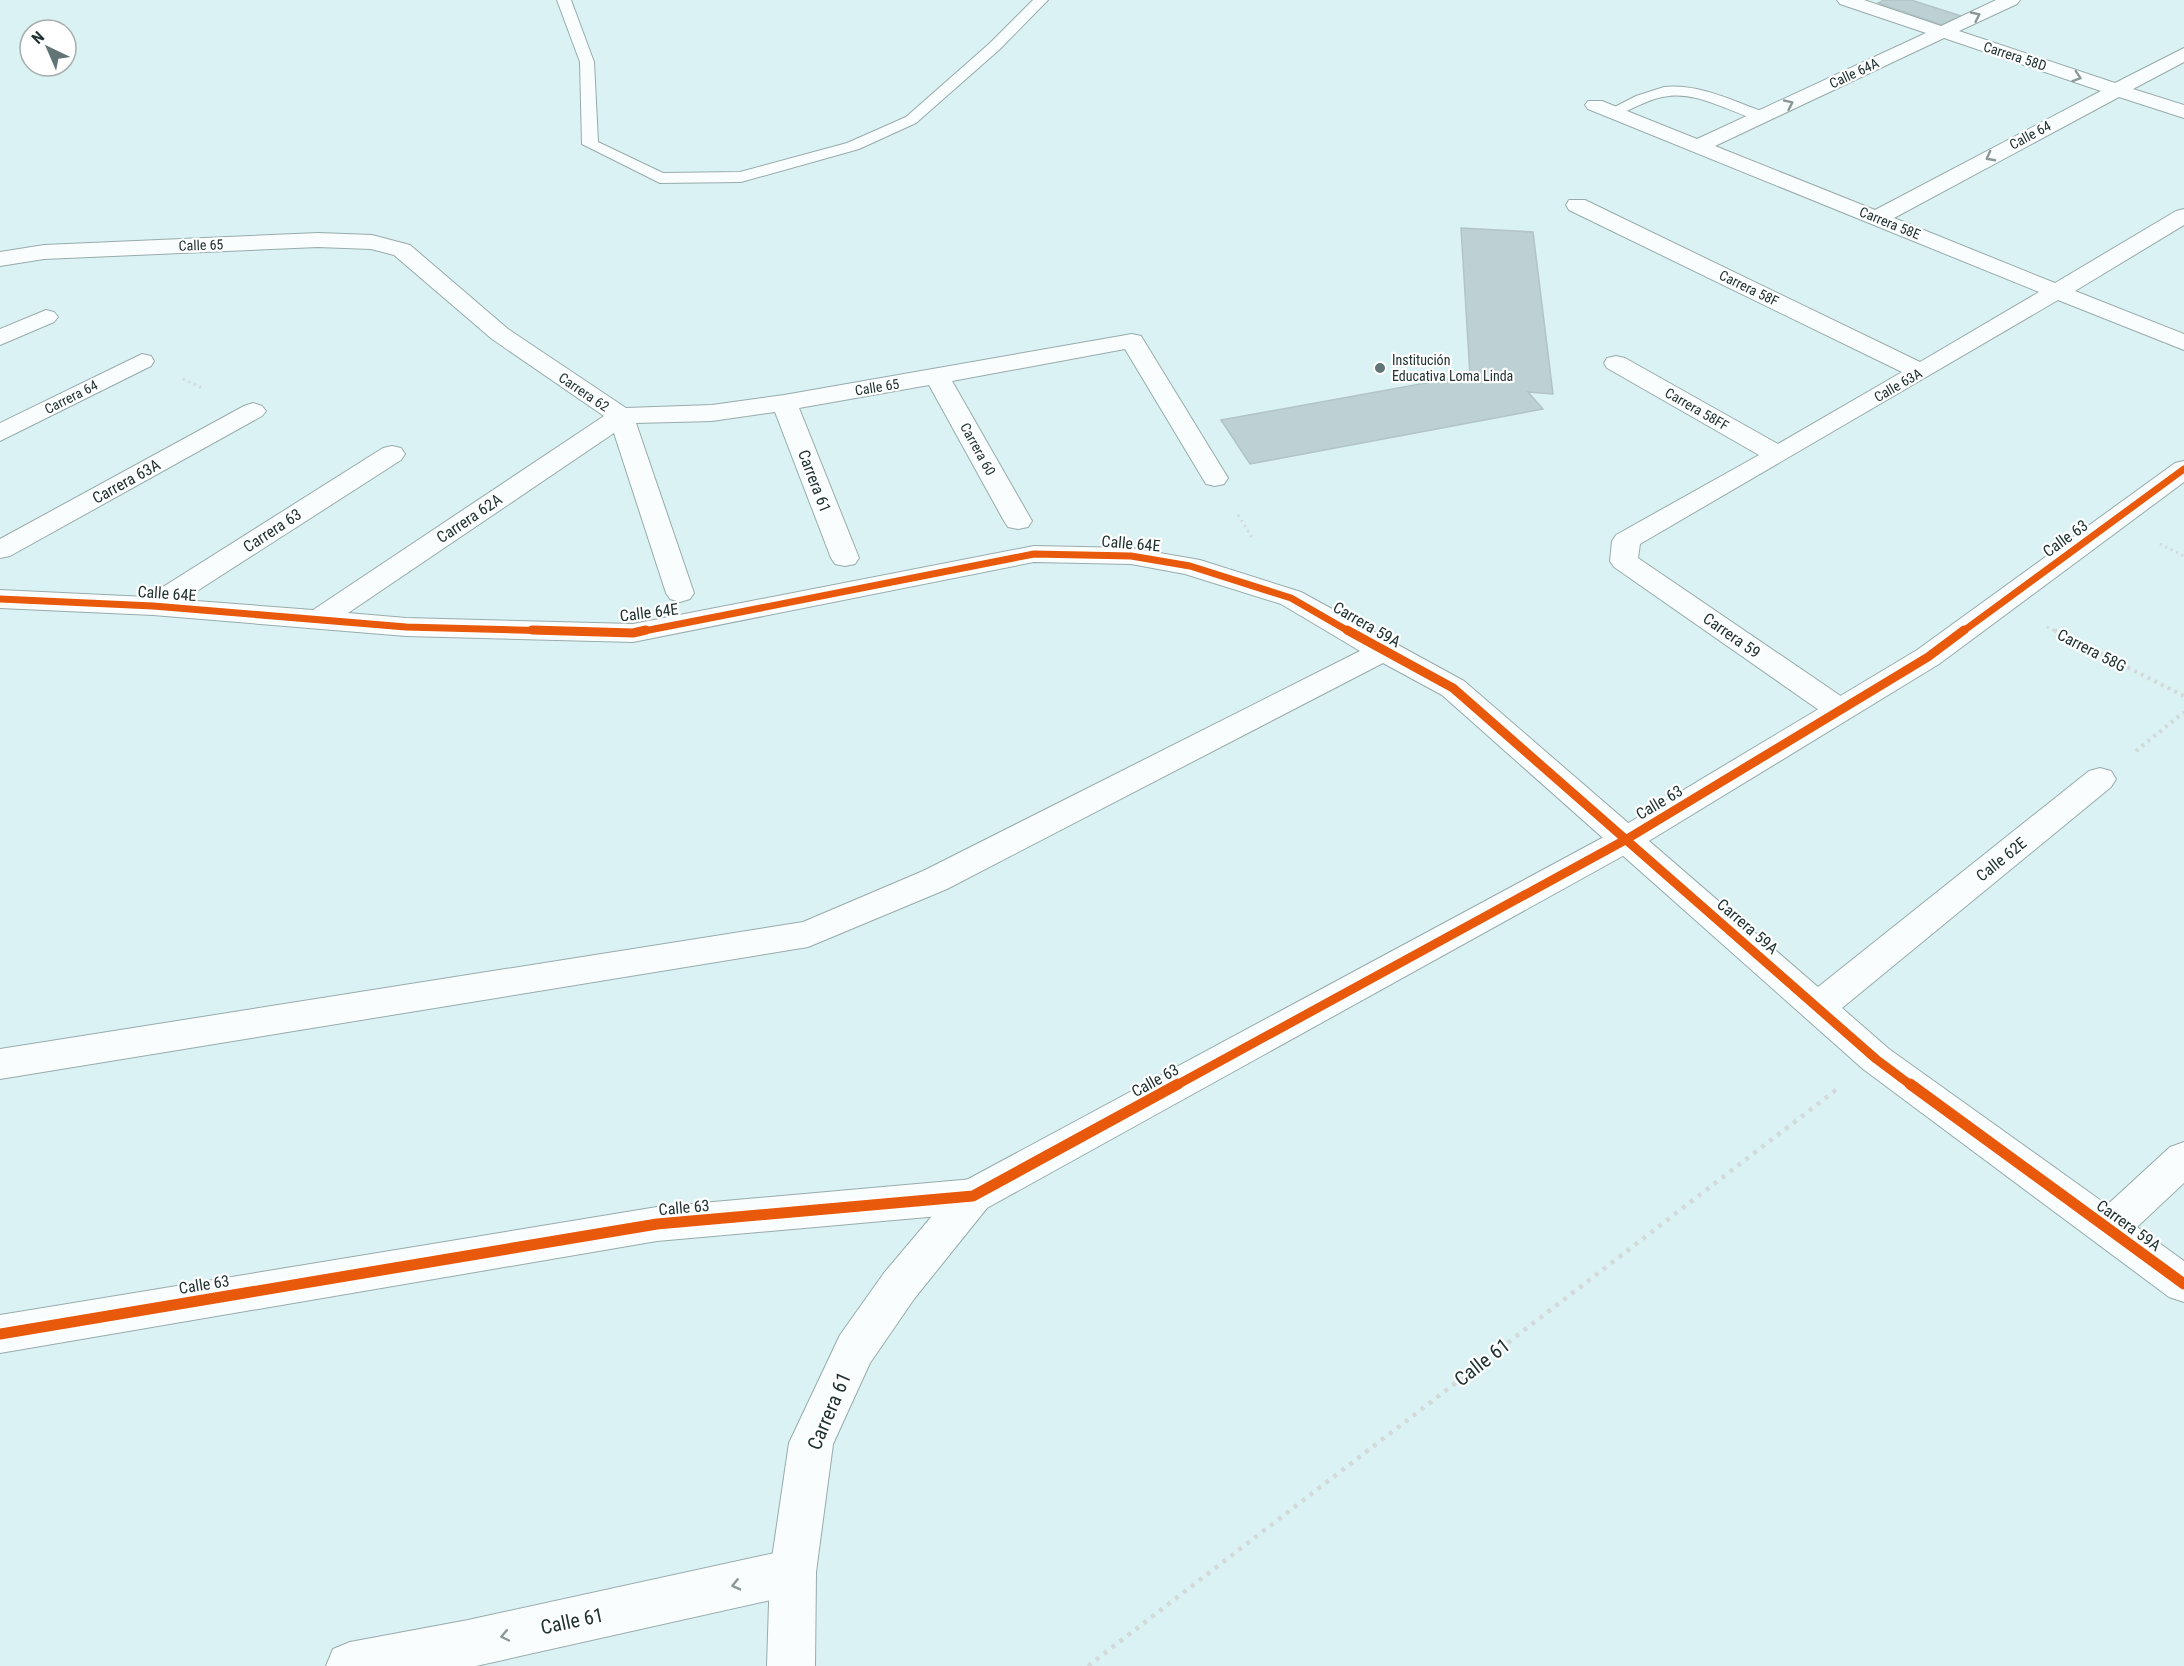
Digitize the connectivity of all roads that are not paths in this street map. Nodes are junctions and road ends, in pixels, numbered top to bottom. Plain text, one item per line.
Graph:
1 (564, 0) edge
2 (1041, 0) edge
3 (1845, 0) edge
4 (2011, 0) edge
5 (1942, 33) junction
6 (2184, 54) edge
7 (2116, 89) junction
8 (1604, 108) joint
9 (2184, 112) edge
10 (1762, 116) junction
11 (1698, 146) junction
12 (1576, 205) dead end
13 (2184, 216) edge
14 (1877, 218) junction
15 (402, 250) joint
16 (0, 259) edge
17 (2058, 292) junction
18 (46, 317) dead end
19 (0, 338) edge
20 (2184, 343) edge
21 (142, 361) dead end
22 (1616, 363) dead end
23 (1921, 372) junction
24 (938, 378) junction
25 (784, 403) junction
26 (253, 411) dead end
27 (621, 416) junction
28 (0, 433) edge
29 (392, 454) dead end
30 (1778, 455) junction
31 (2184, 469) edge
32 (1215, 478) dead end
33 (1018, 521) dead end
34 (0, 550) edge
35 (845, 558) dead end
36 (1624, 561) joint
37 (680, 593) dead end
38 (1291, 598) joint
39 (0, 599) edge
40 (153, 606) junction
41 (318, 620) junction
42 (1383, 651) junction
43 (1840, 710) junction
44 (2100, 779) road end
45 (1627, 839) junction
46 (1818, 1007) junction
47 (0, 1064) edge
48 (2184, 1158) edge
49 (974, 1196) junction
50 (2108, 1229) junction
51 (2184, 1284) edge
52 (0, 1334) edge
53 (793, 1572) junction
54 (350, 1666) edge
55 (791, 1666) edge

1 - 2 lane
3 - 5 street, Carrera 58D
5 -> 4 street, Calle 64A
5 -> 7 street, Carrera 58D
10 -> 5 street, Calle 64A
6 - 7 street, Calle 64
7 - 9 street, Carrera 58D
7 -> 14 street, Calle 64
8 - 10 lane
8 - 11 street, Carrera 58E
10 - 11 street, Calle 64A
11 - 14 street, Carrera 58E
12 - 23 street, Carrera 58F
13 - 17 street, Calle 63A
14 - 17 street, Carrera 58E
15 - 16 street, Calle 65
15 - 27 street, Carrera 62
17 - 20 street, Carrera 58E
17 - 23 street, Calle 63A
18 - 19 street
21 - 28 street, Carrera 64
22 - 30 street, Carrera 58FF
23 - 30 street, Calle 63A
24 - 25 street, Calle 65
24 - 32 street, Calle 65
24 - 33 street, Carrera 60
25 - 27 street, Calle 65
25 - 35 street, Carrera 61
26 - 34 street, Carrera 63A
27 - 37 street, Carrera 62
27 - 41 street, Carrera 62A
29 - 40 street, Carrera 63
30 - 36 street, Calle 63A
31 - 43 street, Calle 63
36 - 43 street, Carrera 59
38 - 41 street, Calle 64E
38 - 42 street, Carrera 59A
39 - 40 street, Calle 64E
40 - 41 street, Calle 64E
42 - 45 street, Carrera 59A
42 - 47 street
43 - 45 street, Calle 63
44 - 46 street, Calle 62E
45 - 46 street, Carrera 59A
45 - 49 street, Calle 63
46 - 50 street, Carrera 59A
48 - 50 street
49 - 52 street, Calle 63
49 - 53 street, Carrera 61
50 - 51 street, Carrera 59A
53 -> 54 street, Calle 61
53 - 55 street, Carrera 61

